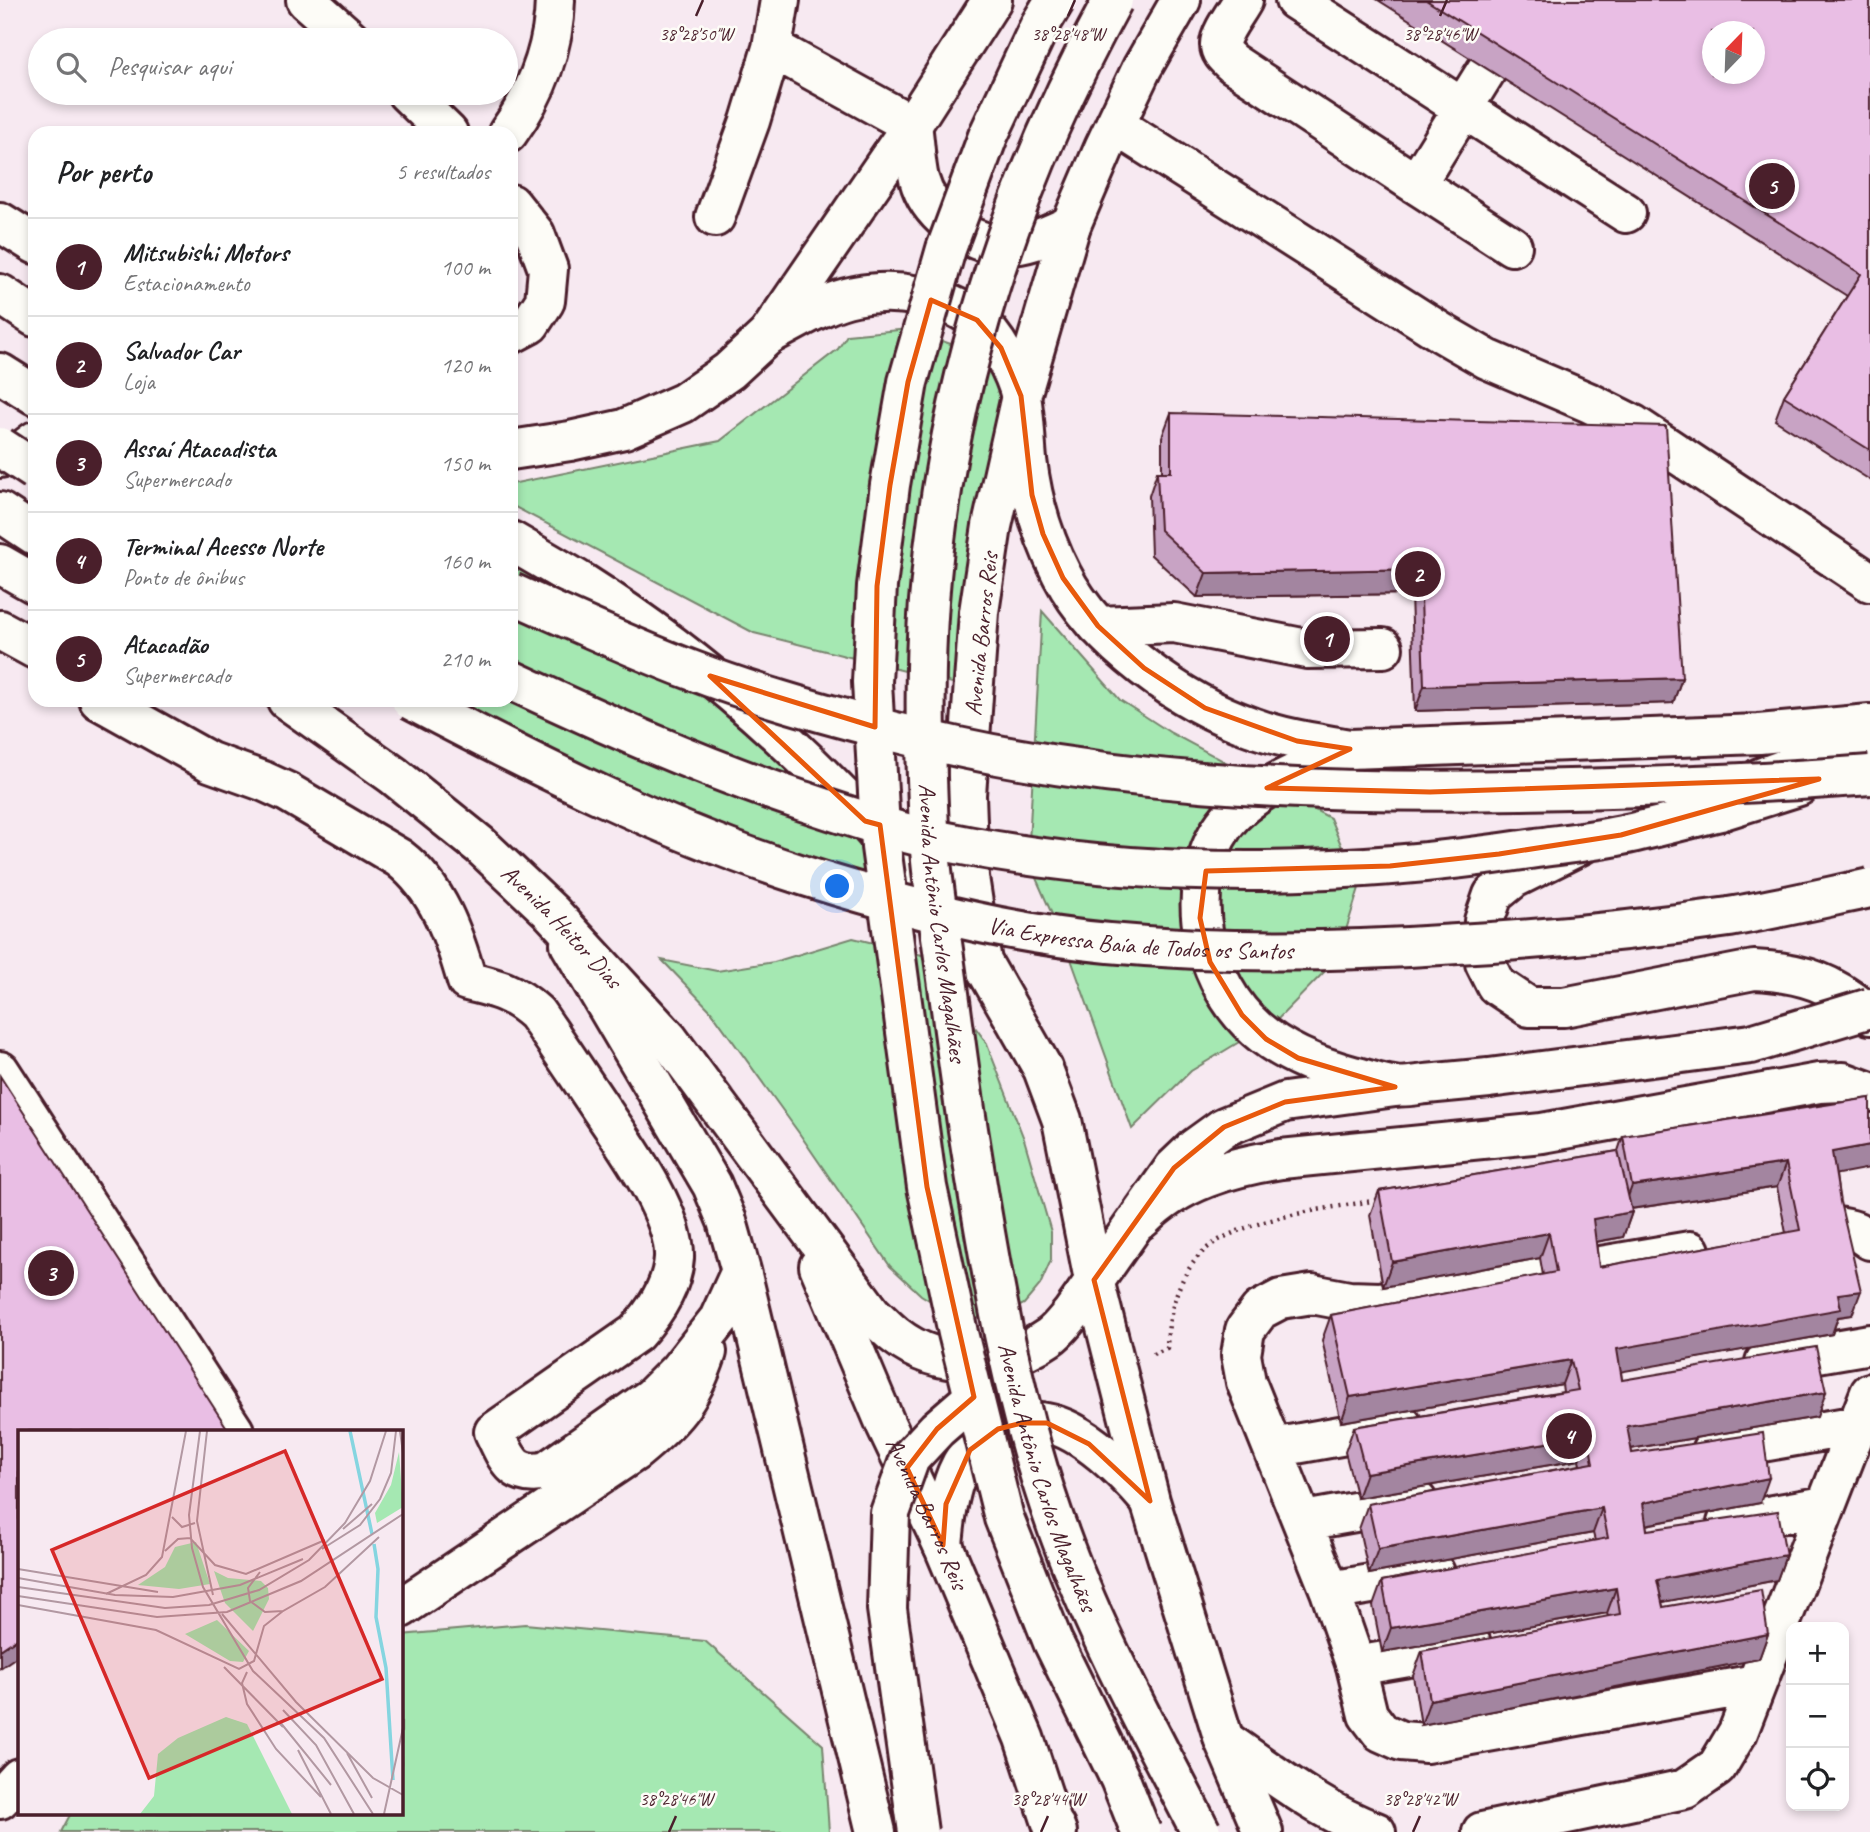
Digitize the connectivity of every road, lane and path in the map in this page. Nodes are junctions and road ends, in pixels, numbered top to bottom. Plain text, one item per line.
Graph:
1 (306, 0) edge
2 (555, 0) edge
3 (780, 0) edge
4 (992, 0) edge
5 (1055, 0) edge
6 (1113, 0) edge
7 (1181, 0) edge
8 (1244, 0) edge
9 (1295, 0) edge
10 (338, 28) edge
11 (772, 48) junction
12 (1486, 72) edge
13 (419, 105) edge
14 (1463, 110) junction
15 (912, 125) junction
16 (1115, 125) junction
17 (441, 126) edge
18 (512, 126) edge
19 (1416, 184) junction
20 (518, 213) edge
21 (1626, 213) dead end
22 (715, 217) dead end
23 (0, 222) edge
24 (1071, 225) junction
25 (28, 240) edge
26 (1512, 246) dead end
27 (0, 294) edge
28 (28, 312) edge
29 (518, 330) edge
30 (768, 335) junction
31 (0, 373) edge
32 (28, 391) edge
33 (1021, 396) junction
34 (28, 446) edge
35 (0, 447) edge
36 (518, 449) edge
37 (0, 458) edge
38 (28, 465) edge
39 (0, 512) edge
40 (28, 530) edge
41 (518, 545) edge
42 (0, 564) edge
43 (28, 580) edge
44 (1870, 582) edge
45 (518, 596) edge
46 (1098, 626) junction
47 (0, 629) edge
48 (28, 645) edge
49 (1383, 648) dead end
50 (518, 683) edge
51 (112, 707) edge
52 (297, 707) edge
53 (424, 707) edge
54 (1870, 724) edge
55 (1870, 738) edge
56 (1350, 749) junction
57 (1870, 760) edge
58 (1870, 775) edge
59 (1870, 888) edge
60 (551, 912) junction
61 (982, 962) junction
62 (1870, 1008) edge
63 (1870, 1015) edge
64 (0, 1071) edge
65 (1395, 1087) junction
66 (1870, 1092) edge
67 (1386, 1199) edge
68 (790, 1202) junction
69 (1832, 1227) edge
70 (1870, 1240) edge
71 (1119, 1244) junction
72 (1720, 1246) edge
73 (1589, 1268) edge
74 (741, 1272) junction
75 (1544, 1276) edge
76 (1094, 1280) junction
77 (719, 1319) junction
78 (1870, 1344) edge
79 (1118, 1368) junction
80 (1733, 1368) edge
81 (974, 1397) junction
82 (1864, 1409) edge
83 (1433, 1420) edge
84 (233, 1430) edge
85 (1273, 1448) junction
86 (1673, 1457) edge
87 (1449, 1496) edge
88 (1150, 1502) junction
89 (1825, 1506) junction
90 (1304, 1521) junction
91 (1689, 1529) edge
92 (943, 1545) junction
93 (1463, 1568) edge
94 (1330, 1591) junction
95 (1791, 1592) junction
96 (1753, 1598) edge
97 (402, 1607) edge
98 (1502, 1641) edge
99 (1356, 1666) junction
100 (1756, 1684) junction
101 (1224, 1740) junction
102 (18, 1779) edge
103 (0, 1799) edge
104 (1056, 1830) edge
105 (876, 1832) edge
106 (918, 1832) edge
107 (1141, 1832) edge
108 (1200, 1832) edge
109 (1263, 1832) edge
110 (1376, 1832) edge
111 (1482, 1832) edge

1 - 10 main road
2 - 18 main road
3 - 11 main road
4 - 15 main road
5 - 81 main road, Avenida Antônio Carlos Magalhães, bridge
6 - 108 main road, Avenida Antônio Carlos Magalhães, bridge
7 - 16 main road, Avenida Barros Reis
8 - 19 main road
9 - 14 main road
11 - 15 main road
11 - 22 main road
12 - 14 main road
13 - 17 main road
14 - 19 main road
14 - 21 main road
15 - 24 main road
15 - 30 main road
16 - 24 main road, Avenida Barros Reis
16 - 44 main road
19 - 26 main road
20 - 29 main road
23 - 25 main road
24 - 33 main road, Avenida Barros Reis
27 - 28 main road
30 - 33 main road
30 - 36 main road
31 - 32 main road
33 - 46 main road
33 - 61 main road, Avenida Barros Reis
34 - 37 main road
35 - 38 main road, bridge
39 - 40 main road
41 - 61 main road
42 - 43 main road
45 - 58 main road, bridge
46 - 49 main road
46 - 56 main road
47 - 48 main road
50 - 57 main road, bridge
51 - 77 main road
52 - 60 main road, Avenida Heitor Dias
53 - 59 main road, Via Expressa Baía de Todos os Santos, bridge
54 - 56 main road
55 - 63 main road
56 - 65 main road
60 - 68 main road, Avenida Heitor Dias
60 - 74 main road
61 - 76 main road, Avenida Barros Reis
62 - 65 main road, bridge
64 - 84 main road
65 - 71 main road
66 - 71 main road
67 - 79 path
68 - 76 main road
68 - 92 main road, Avenida Barros Reis
69 - 70 main road
71 - 76 main road
72 - 73 main road
74 - 77 main road
74 - 105 main road
75 - 85 main road
76 - 79 main road
77 - 97 main road
78 - 80 main road
79 - 88 main road
81 - 106 main road, bridge
81 - 107 main road, Avenida Antônio Carlos Magalhães, bridge
82 - 86 main road
82 - 89 main road
83 - 85 main road
85 - 90 main road
87 - 90 main road
88 - 92 main road
88 - 101 main road
89 - 91 main road
89 - 95 main road
90 - 94 main road
92 - 104 main road, Avenida Barros Reis
93 - 94 main road
94 - 99 main road
95 - 96 main road
95 - 100 main road
98 - 99 main road
99 - 100 main road
100 - 111 main road
101 - 109 main road
101 - 110 main road
102 - 103 main road

